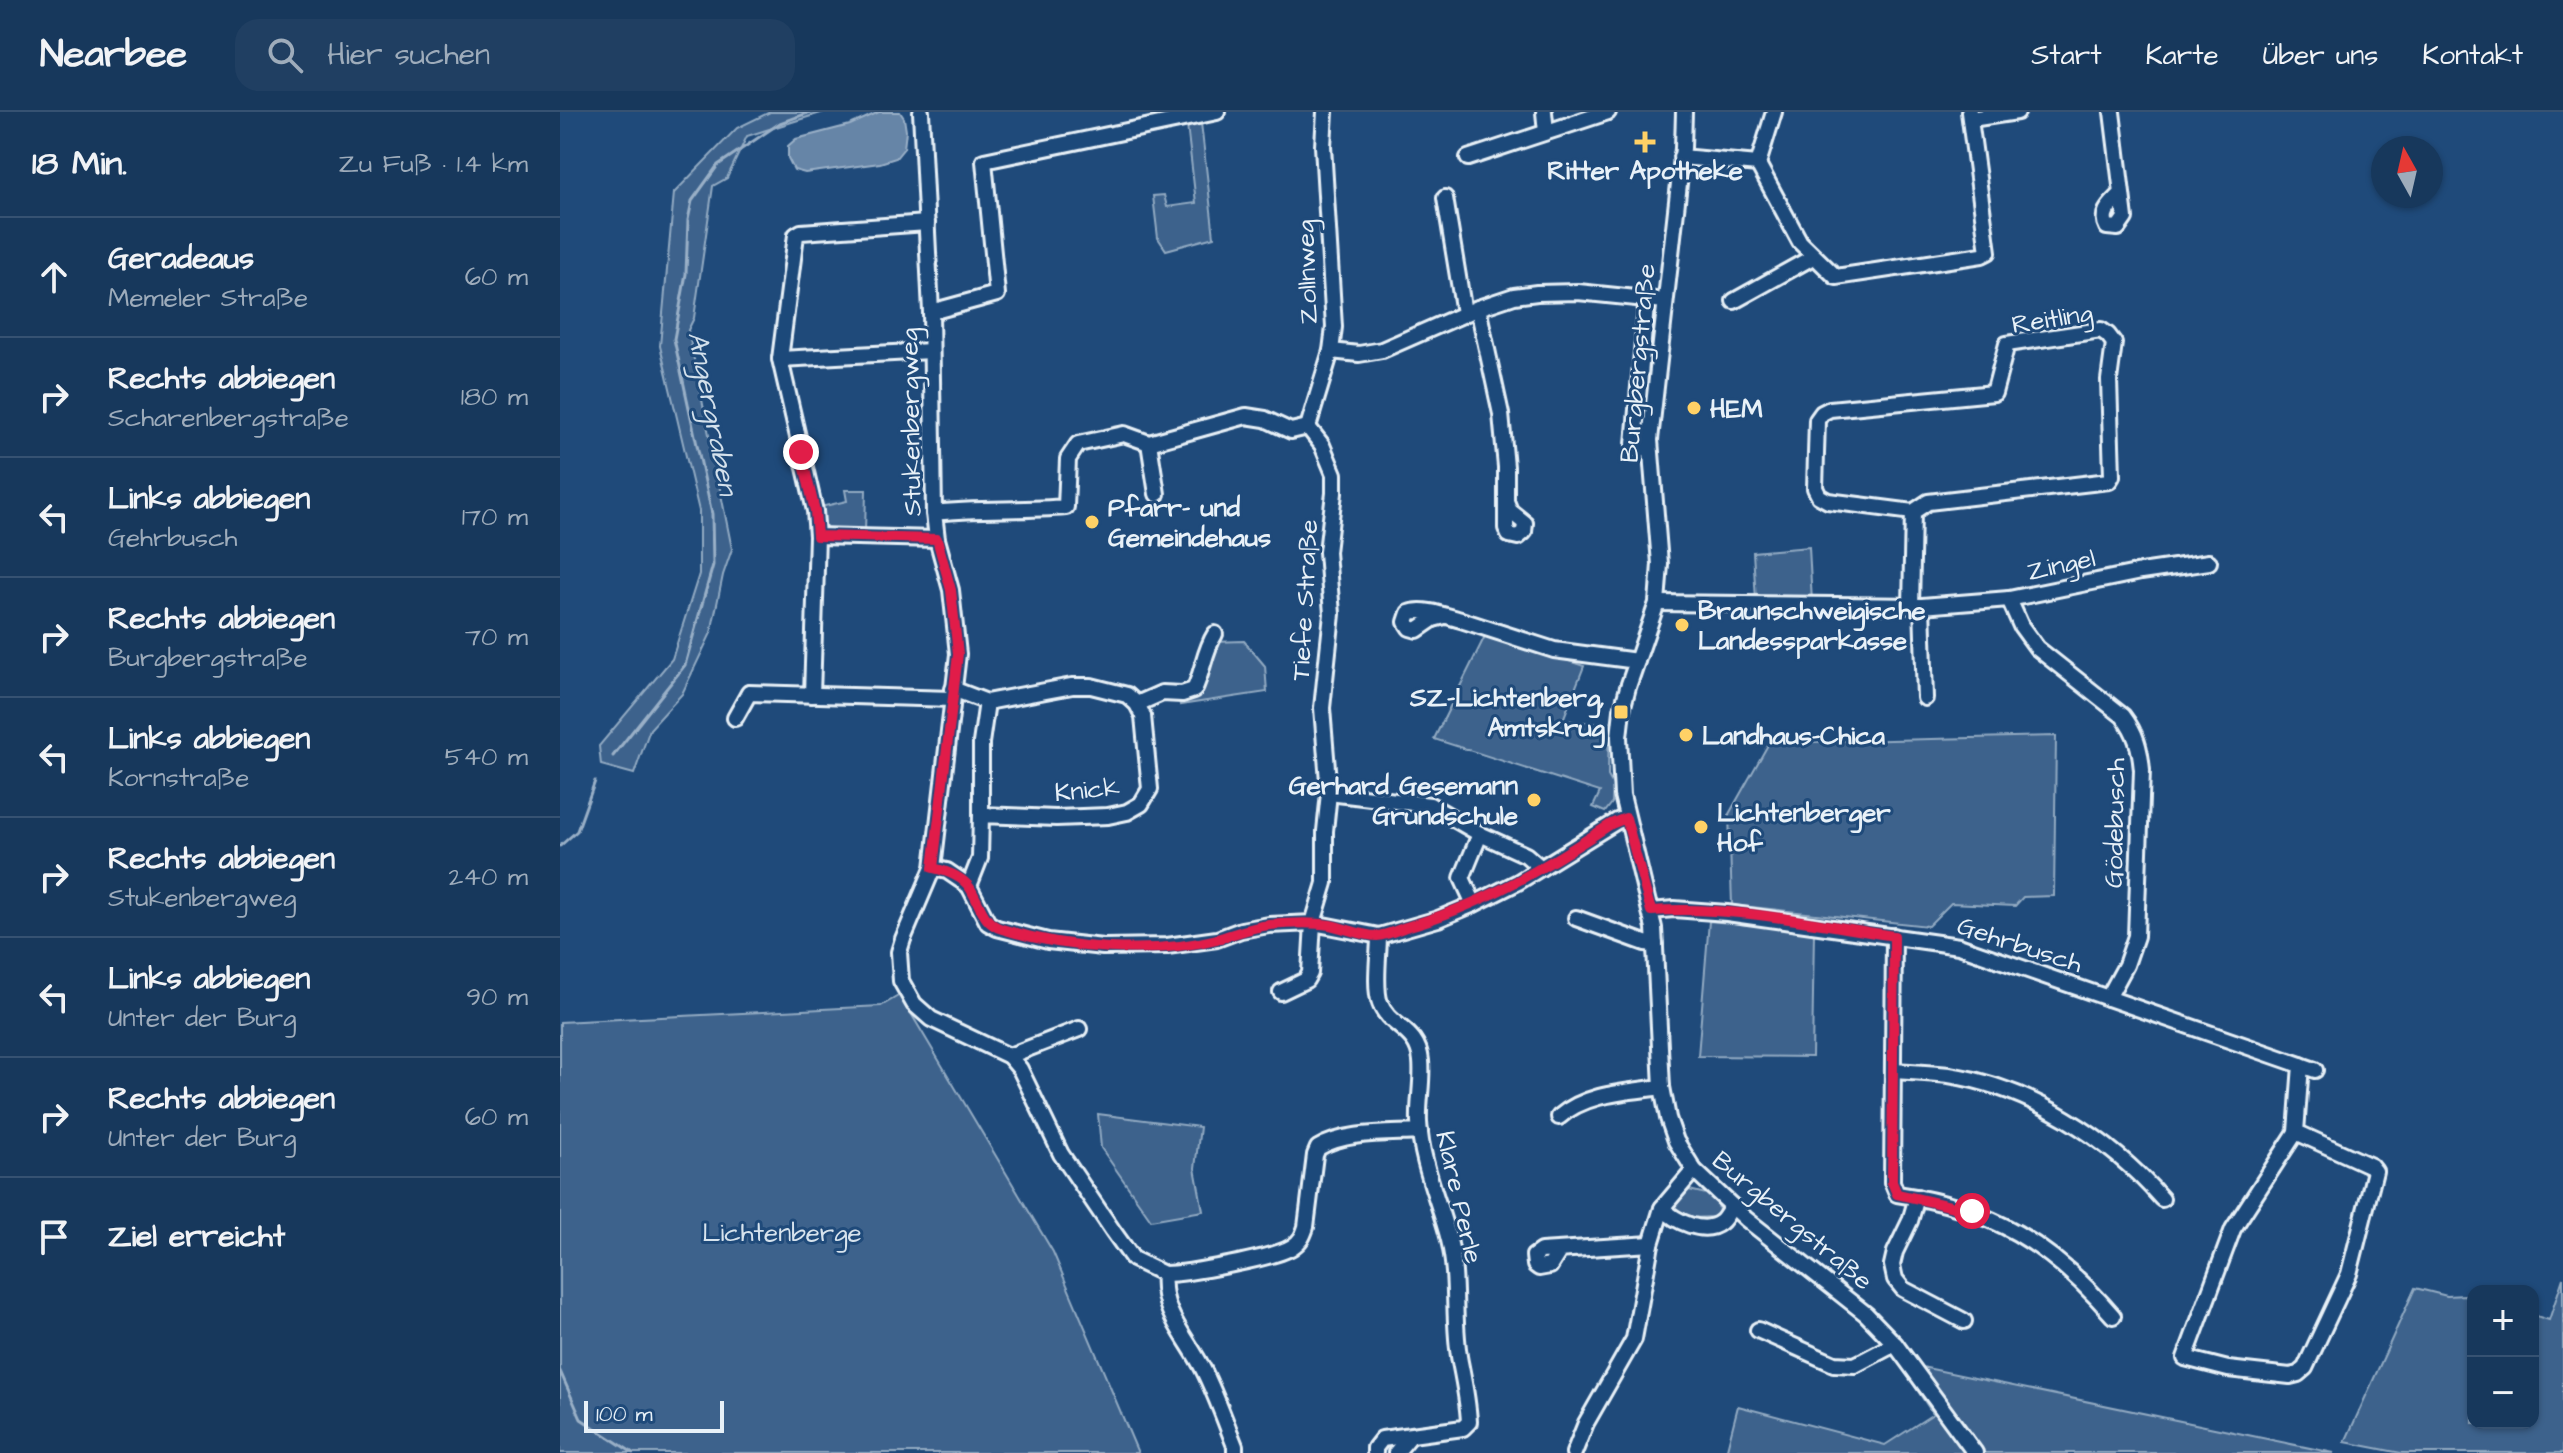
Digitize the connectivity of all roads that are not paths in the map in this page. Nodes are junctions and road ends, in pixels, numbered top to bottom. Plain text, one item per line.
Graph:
1 (921, 112) edge
2 (1217, 112) edge
3 (1325, 112) edge
4 (1544, 112) edge
5 (1608, 112) edge
6 (1684, 112) edge
7 (1774, 112) edge
8 (2017, 112) edge
9 (2112, 112) edge
10 (1970, 115) edge
11 (1546, 132) junction
12 (1681, 157) junction
13 (1468, 158) dead end
14 (1758, 164) junction
15 (2122, 193) dead end
16 (1445, 198) dead end
17 (927, 223) junction
18 (1813, 257) junction
19 (1649, 299) junction
20 (1665, 301) junction
21 (1734, 301) dead end
22 (1471, 311) junction
23 (931, 312) junction
24 (931, 351) junction
25 (1331, 351) junction
26 (780, 359) junction
27 (1302, 429) junction
28 (1149, 443) junction
29 (1650, 448) junction
30 (1157, 494) dead end
31 (1506, 501) dead end
32 (1913, 512) junction
33 (934, 513) junction
34 (817, 536) junction
35 (937, 539) junction
36 (2209, 562) dead end
37 (2009, 599) junction
38 (1657, 603) junction
39 (1916, 606) junction
40 (1445, 616) dead end
41 (1215, 634) dead end
42 (1637, 661) junction
43 (953, 694) junction
44 (812, 695) junction
45 (1925, 698) dead end
46 (987, 702) junction
47 (1137, 704) junction
48 (735, 718) dead end
49 (1329, 793) junction
50 (981, 815) junction
51 (1626, 818) junction
52 (1480, 834) junction
53 (933, 868) junction
54 (1541, 868) junction
55 (969, 886) junction
56 (1474, 904) junction
57 (1651, 911) junction
58 (1576, 918) dead end
59 (1313, 923) junction
60 (1379, 936) junction
61 (1894, 936) junction
62 (1655, 944) junction
63 (1281, 992) dead end
64 (2108, 998) junction
65 (1079, 1029) dead end
66 (1009, 1056) junction
67 (2301, 1065) junction
68 (2315, 1070) dead end
69 (1893, 1071) junction
70 (1662, 1087) junction
71 (1559, 1117) dead end
72 (1420, 1132) junction
73 (2296, 1132) junction
74 (1694, 1170) junction
75 (1917, 1197) junction
76 (2162, 1199) dead end
77 (1732, 1206) junction
78 (1662, 1208) junction
79 (1651, 1244) junction
80 (1560, 1250) dead end
81 (1164, 1274) junction
82 (2113, 1316) dead end
83 (1964, 1321) dead end
84 (1758, 1330) dead end
85 (1895, 1344) junction
86 (1410, 1436) junction
87 (1235, 1453) edge
88 (1375, 1453) edge
89 (1396, 1453) edge
90 (1574, 1453) edge
91 (1975, 1453) edge

1 - 17 street, Stukenbergweg
2 - 23 street
3 - 25 street, Zollnweg
4 - 11 street
5 - 11 street
6 - 12 street, Burgbergstraße
7 - 14 street
8 - 10 street
9 - 15 street
10 - 18 street
11 - 13 street
12 - 14 street
12 - 20 street, Burgbergstraße
14 - 18 street
16 - 22 street
17 - 23 street, Stukenbergweg
17 - 26 street
18 - 21 street
19 - 20 street
19 - 22 street
19 - 29 street
20 - 29 street, Burgbergstraße
22 - 25 street
22 - 31 street
23 - 24 street, Stukenbergweg
24 - 26 street
24 - 33 street, Stukenbergweg
25 - 27 street, Zollnweg
26 - 34 street
27 - 28 street
27 - 49 street, Tiefe Straße
28 - 30 street
28 - 33 street
29 - 38 street, Burgbergstraße
32 - 32 street, Reitling
32 - 39 street
33 - 35 street, Stukenbergweg
34 - 35 street
34 - 44 street
35 - 43 street, Stukenbergweg
36 - 37 street, Zingel
37 - 39 street, Zingel
37 - 64 street, Gödebusch
38 - 39 street, Zingel
38 - 42 street, Burgbergstraße
39 - 45 street
40 - 42 street
41 - 47 street
42 - 51 street, Burgbergstraße
43 - 44 street
43 - 46 street
43 - 53 street, Stukenbergweg
44 - 48 street
46 - 47 street
46 - 50 street
47 - 50 street, Knick
49 - 52 street
49 - 59 street, Tiefe Straße
50 - 55 street
51 - 54 street
51 - 57 street, Burgbergstraße
52 - 54 street
52 - 56 street
53 - 55 street
53 - 66 street, Stukenbergweg
54 - 56 street
55 - 59 street
56 - 60 street
57 - 61 street, Gehrbusch
57 - 62 street, Burgbergstraße
58 - 62 street
59 - 60 street
59 - 63 street, Tiefe Straße
60 - 72 street, Klare Perle
61 - 64 street, Gehrbusch
61 - 69 street
62 - 70 street, Burgbergstraße
64 - 67 street, Gehrbusch
65 - 66 street
66 - 81 street
67 - 68 street, Gehrbusch
67 - 73 street
69 - 75 street
69 - 76 street
70 - 71 street
70 - 74 street, Burgbergstraße
72 - 81 street
72 - 86 street, Klare Perle
73 - 73 street
74 - 77 street, Burgbergstraße
74 - 78 street
75 - 82 street
75 - 83 street
77 - 78 street
77 - 85 street, Burgbergstraße
78 - 79 street
79 - 80 street
79 - 90 street
81 - 87 street
84 - 85 street
85 - 91 street, Burgbergstraße
86 - 88 street, Klare Perle
86 - 89 street

